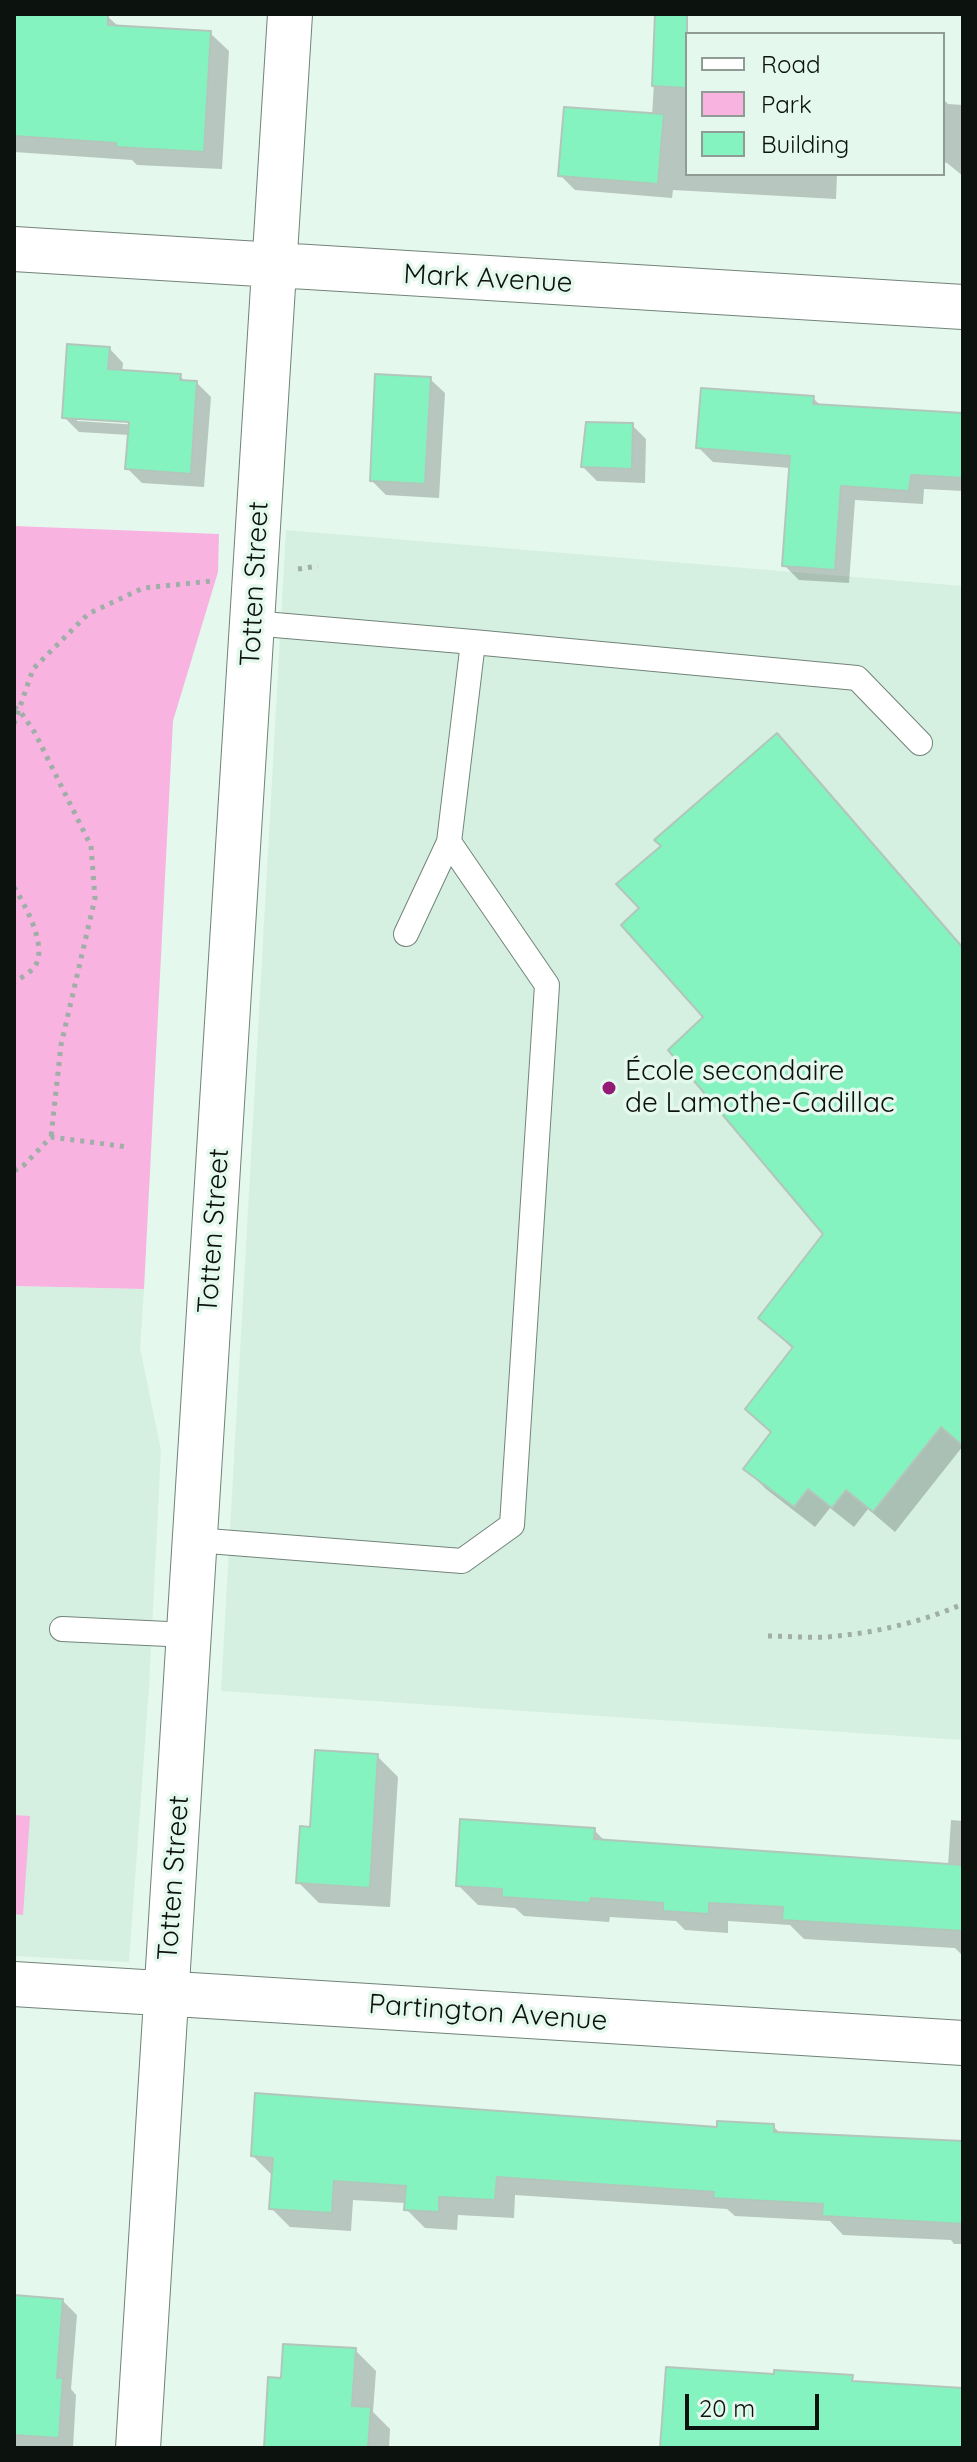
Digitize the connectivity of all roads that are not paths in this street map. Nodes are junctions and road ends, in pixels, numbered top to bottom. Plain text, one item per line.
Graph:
1 (290, 14) edge
2 (14, 249) edge
3 (274, 267) junction
4 (963, 307) edge
5 (252, 623) junction
6 (473, 642) junction
7 (920, 743) dead end
8 (449, 842) junction
9 (406, 934) dead end
10 (195, 1540) junction
11 (62, 1629) dead end
12 (189, 1635) junction
13 (14, 1984) edge
14 (167, 1993) junction
15 (963, 2043) edge
16 (138, 2448) edge

1 - 3 street, Totten Street
2 - 3 street, Mark Avenue
3 - 4 street, Mark Avenue
3 - 5 street, Totten Street
5 - 6 lane
5 - 10 street, Totten Street
6 - 7 lane
6 - 8 lane
8 - 9 lane
8 - 10 lane
10 - 12 street, Totten Street
11 - 12 lane
12 - 14 street, Totten Street
13 - 14 street, Partington Avenue
14 - 15 street, Partington Avenue
14 - 16 street, Totten Street

